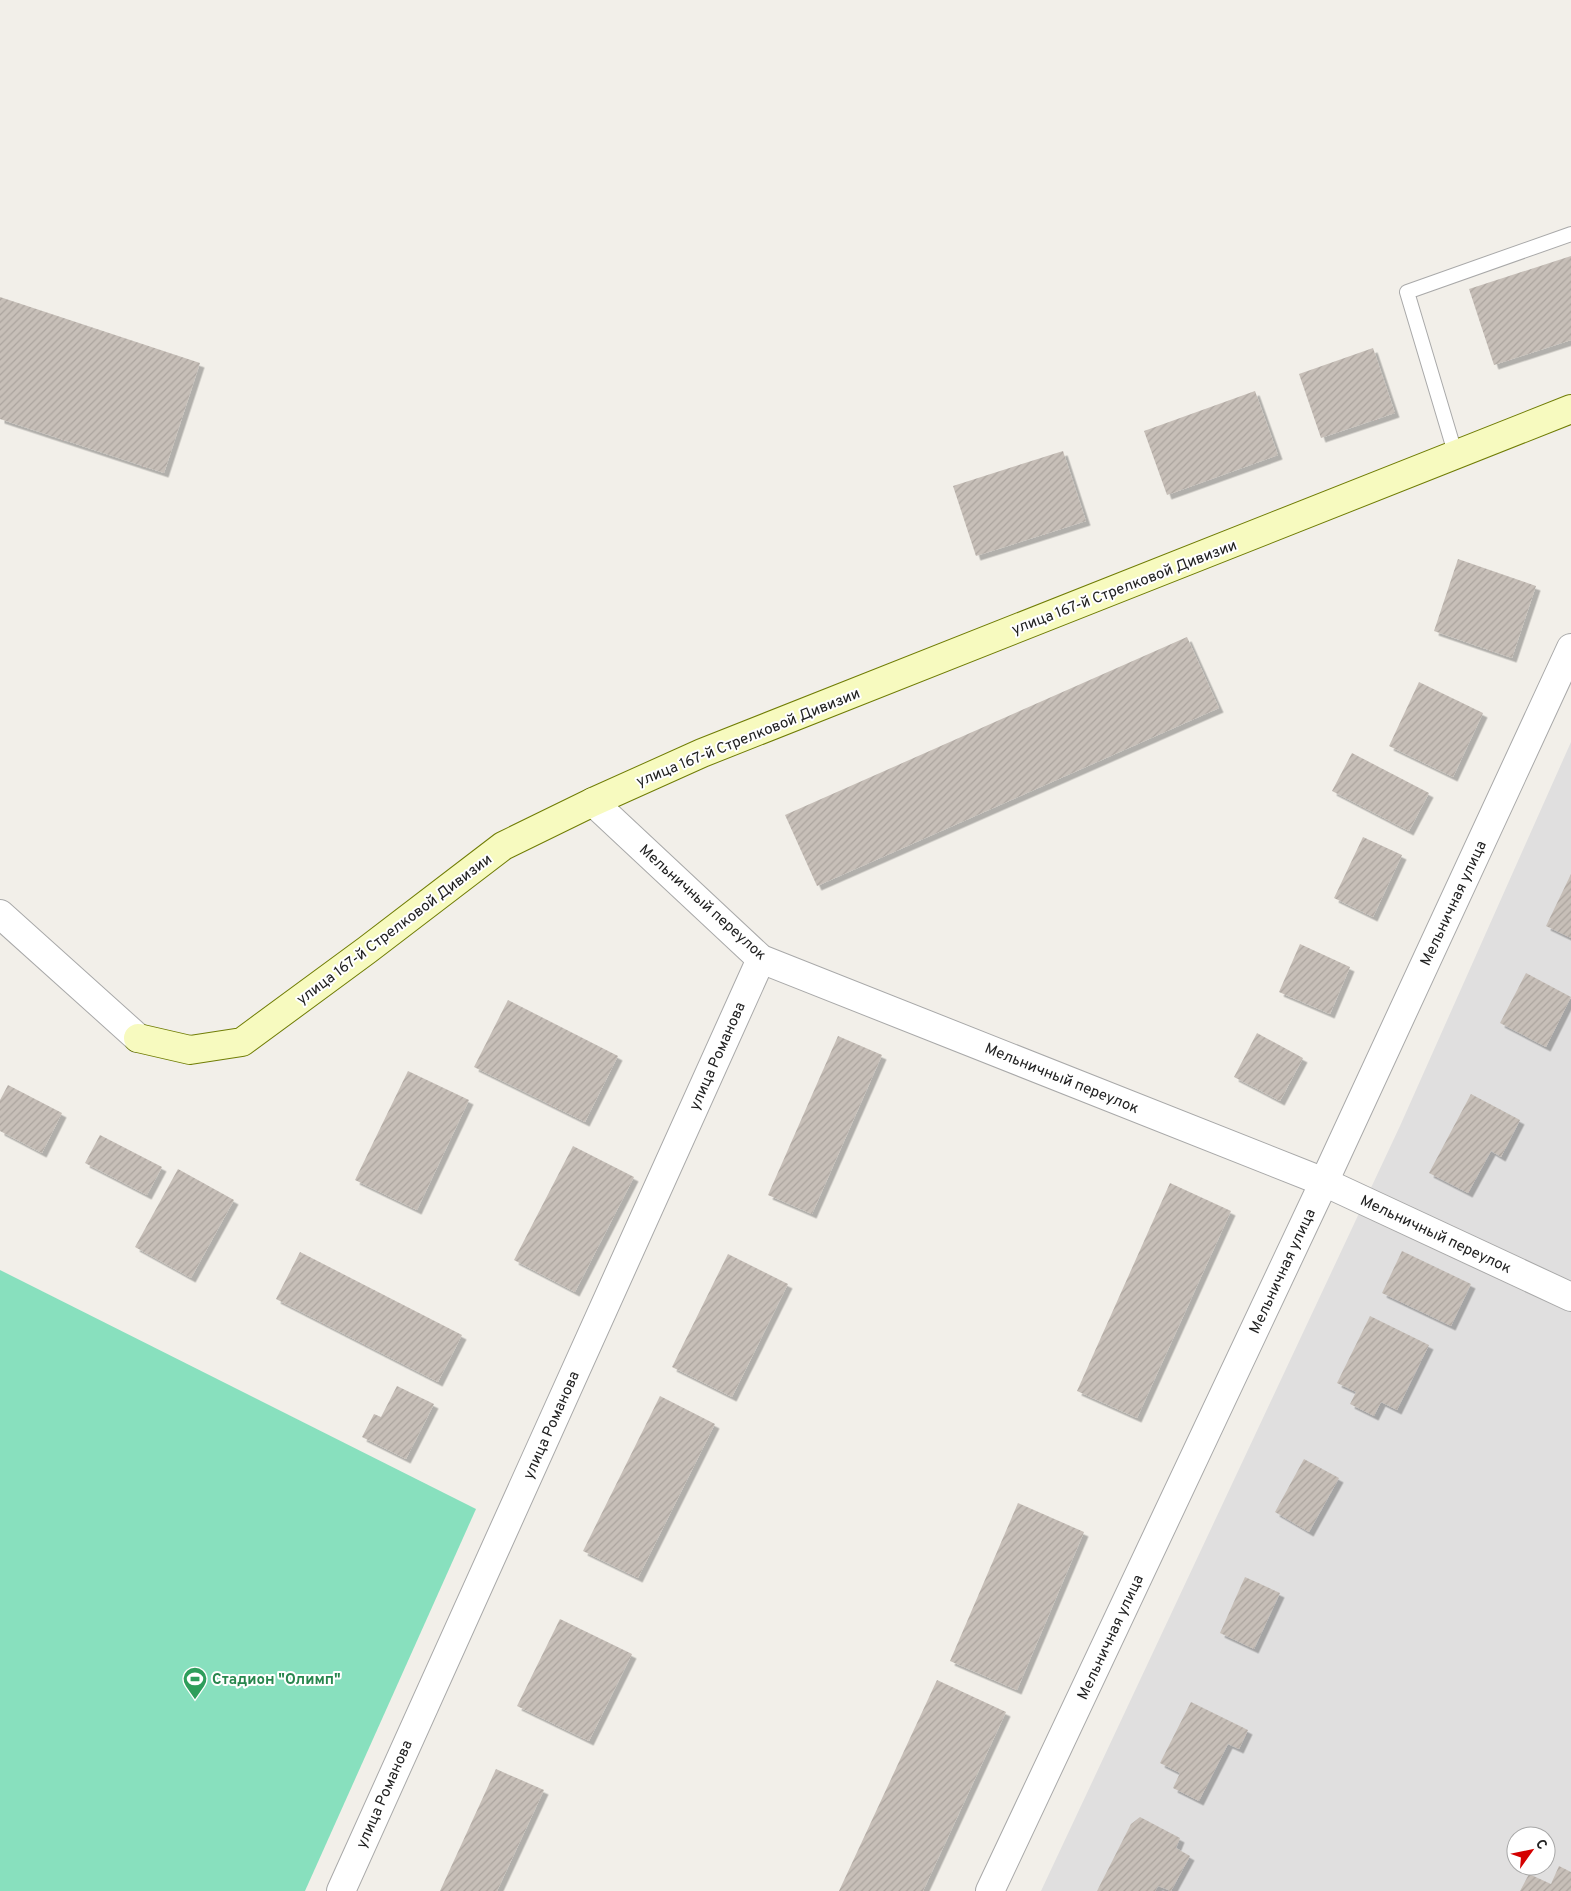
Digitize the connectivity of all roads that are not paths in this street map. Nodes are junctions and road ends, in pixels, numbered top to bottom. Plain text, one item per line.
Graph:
1 (1571, 234) edge
2 (1571, 409) edge
3 (1456, 456) junction
4 (1571, 648) edge
5 (593, 802) junction
6 (0, 914) edge
7 (761, 959) junction
8 (1324, 1182) junction
9 (1571, 1297) edge
10 (341, 1891) edge
11 (990, 1891) edge

1 - 3 lane
2 - 3 street, улица 167-й Стрелковой Дивизии
3 - 5 street, улица 167-й Стрелковой Дивизии
4 - 8 street, Мельничная улица
5 - 6 street, улица 167-й Стрелковой Дивизии
5 - 7 street, Мельничный переулок
7 - 8 street, Мельничный переулок
7 - 10 street, улица Романова
8 - 9 street, Мельничный переулок
8 - 11 street, Мельничная улица

